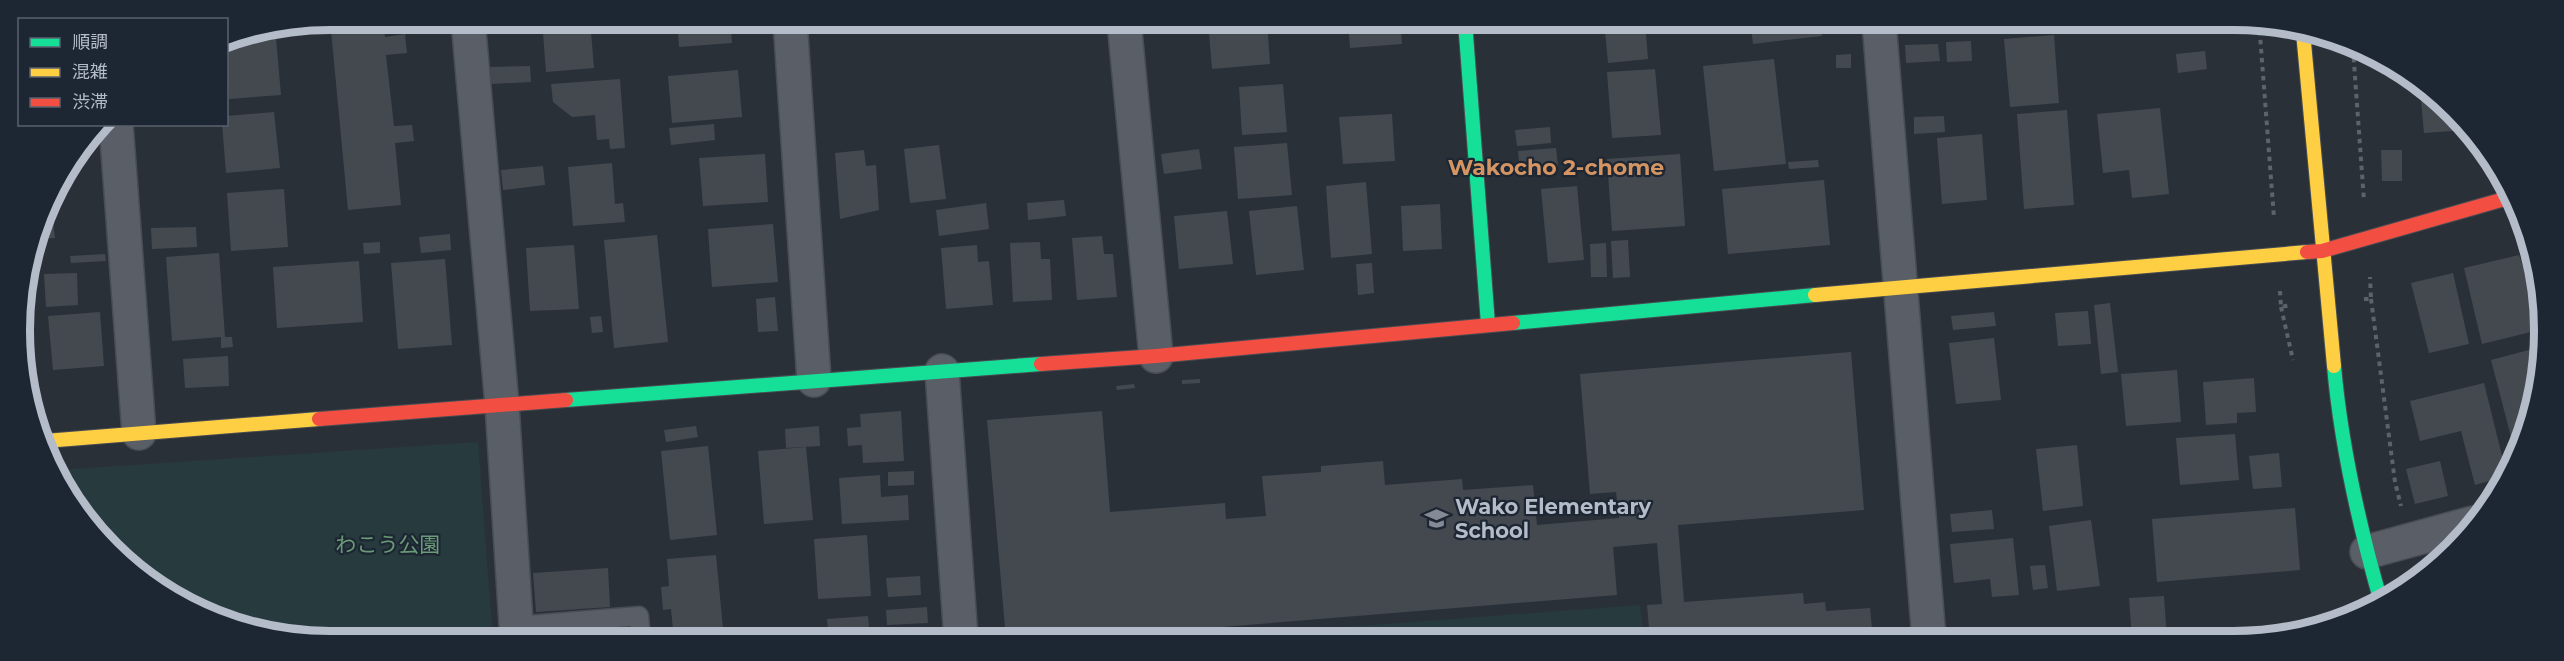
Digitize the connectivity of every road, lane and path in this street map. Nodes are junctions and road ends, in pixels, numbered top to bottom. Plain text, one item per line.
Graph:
1 (469, 30) edge
2 (791, 30) edge
3 (1125, 30) edge
4 (1466, 30) edge
5 (1880, 30) edge
6 (2260, 32) edge
7 (2304, 38) edge
8 (2353, 55) edge
9 (116, 126) edge
10 (2504, 199) edge
11 (2367, 238) junction
12 (2322, 251) junction
13 (2277, 255) junction
14 (1902, 287) junction
15 (2371, 299) junction
16 (2326, 300) junction
17 (1488, 324) junction
18 (1156, 356) junction
19 (942, 371) junction
20 (814, 380) junction
21 (502, 405) junction
22 (139, 433) junction
23 (51, 440) edge
24 (2461, 526) edge
25 (2410, 540) junction
26 (2367, 552) junction
27 (2379, 594) edge
28 (516, 631) edge
29 (524, 631) edge
30 (640, 631) edge
31 (959, 631) edge
32 (1928, 631) edge

1 - 21 street
2 - 20 street
3 - 18 street
4 - 17 street
5 - 14 street
6 - 13 path
7 - 12 street
8 - 11 path
9 - 22 street
10 - 11 street
11 - 12 street
11 - 15 path
12 - 13 street
12 - 16 street
13 - 14 street
13 - 16 path
14 - 17 street
14 - 32 street
15 - 16 path
15 - 25 path
16 - 26 street
17 - 18 street
18 - 19 street
19 - 20 street
19 - 31 street
20 - 21 street
21 - 22 street
21 - 28 street
22 - 23 street
24 - 25 street
25 - 26 street
26 - 27 street
29 - 30 lane

